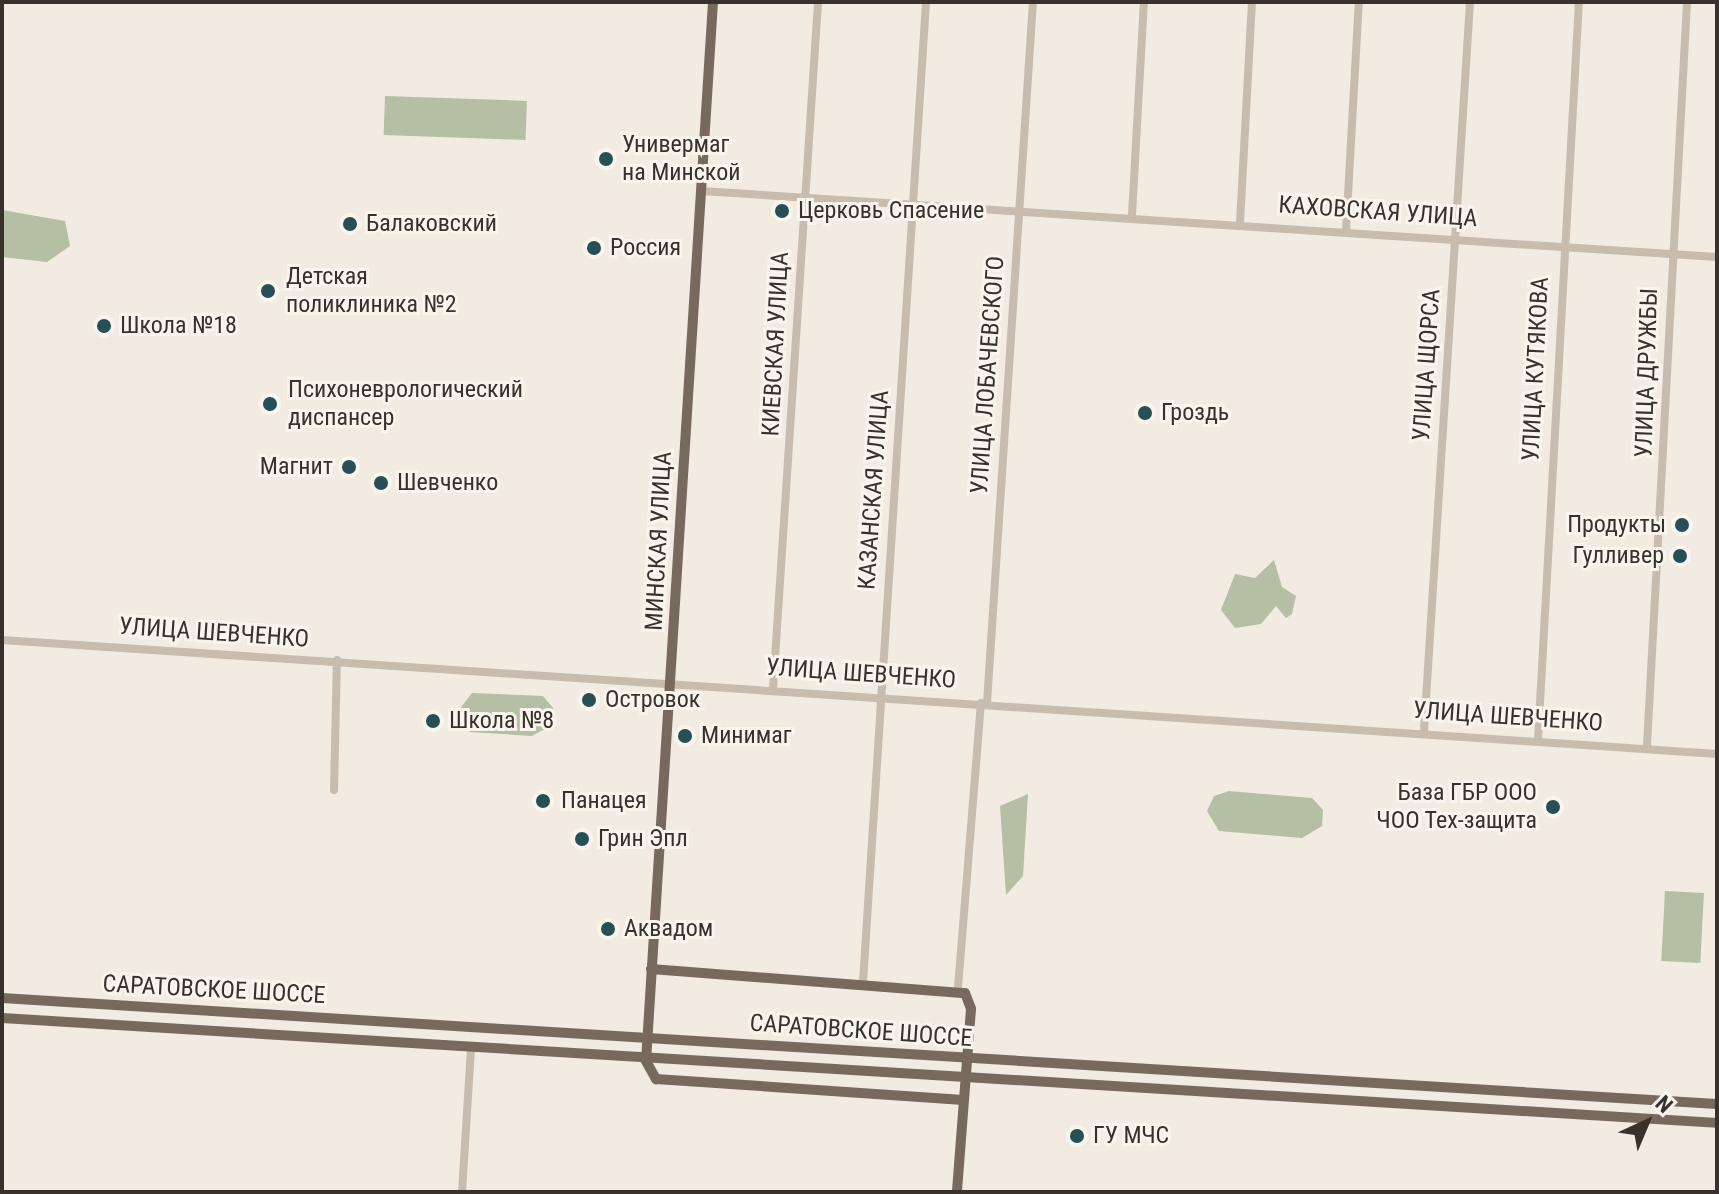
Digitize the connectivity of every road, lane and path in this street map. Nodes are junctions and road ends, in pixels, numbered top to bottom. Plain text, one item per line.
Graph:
1 (713, 2) edge
2 (818, 2) edge
3 (926, 2) edge
4 (1033, 2) edge
5 (1144, 2) edge
6 (1252, 2) edge
7 (1359, 2) edge
8 (1470, 2) edge
9 (1579, 2) edge
10 (1687, 2) edge
11 (701, 191) junction
12 (806, 198) junction
13 (1023, 201) junction
14 (911, 204) junction
15 (1036, 210) junction
16 (1022, 215) junction
17 (1132, 215) junction
18 (1240, 223) junction
19 (1346, 231) junction
20 (1455, 237) junction
21 (1563, 246) junction
22 (1671, 253) junction
23 (1717, 257) edge
24 (2, 640) edge
25 (337, 660) junction
26 (671, 681) junction
27 (773, 689) junction
28 (880, 696) junction
29 (984, 703) junction
30 (1424, 731) junction
31 (1538, 739) junction
32 (1647, 746) junction
33 (1717, 754) edge
34 (334, 790) dead end
35 (651, 969) junction
36 (863, 982) junction
37 (958, 988) junction
38 (2, 998) edge
39 (2, 1018) edge
40 (647, 1038) junction
41 (471, 1048) junction
42 (966, 1057) junction
43 (646, 1061) junction
44 (965, 1078) junction
45 (963, 1100) junction
46 (1717, 1104) edge
47 (1717, 1123) edge
48 (462, 1192) edge
49 (957, 1192) edge

1 - 11 main road, МИНСКАЯ УЛИЦА
2 - 12 street, КИЕВСКАЯ УЛИЦА
3 - 14 street, КАЗАНСКАЯ УЛИЦА
4 - 13 street, УЛИЦА ЛОБАЧЕВСКОГО
5 - 17 street
6 - 18 street
7 - 19 street
8 - 20 street, УЛИЦА ЩОРСА
9 - 21 street, УЛИЦА КУТЯКОВА
10 - 22 street, УЛИЦА ДРУЖБЫ
11 - 12 street, КАХОВСКАЯ УЛИЦА
11 - 26 main road, МИНСКАЯ УЛИЦА
12 - 14 street, КАХОВСКАЯ УЛИЦА
12 - 27 street, КИЕВСКАЯ УЛИЦА
13 - 15 street
13 - 16 street, УЛИЦА ЛОБАЧЕВСКОГО
14 - 16 street, КАХОВСКАЯ УЛИЦА
14 - 28 street, КАЗАНСКАЯ УЛИЦА
15 - 16 street, КАХОВСКАЯ УЛИЦА
15 - 17 street, КАХОВСКАЯ УЛИЦА
16 - 29 street, УЛИЦА ЛОБАЧЕВСКОГО
17 - 18 street, КАХОВСКАЯ УЛИЦА
18 - 19 street, КАХОВСКАЯ УЛИЦА
19 - 20 street, КАХОВСКАЯ УЛИЦА
20 - 21 street, КАХОВСКАЯ УЛИЦА
20 - 30 street, УЛИЦА ЩОРСА
21 - 22 street, КАХОВСКАЯ УЛИЦА
21 - 31 street, УЛИЦА КУТЯКОВА
22 - 23 street, КАХОВСКАЯ УЛИЦА
22 - 32 street, УЛИЦА ДРУЖБЫ
24 - 25 street, УЛИЦА ШЕВЧЕНКО
25 - 26 street, УЛИЦА ШЕВЧЕНКО
25 - 34 street
26 - 27 street, УЛИЦА ШЕВЧЕНКО
26 - 35 main road, МИНСКАЯ УЛИЦА
27 - 28 street, УЛИЦА ШЕВЧЕНКО
28 - 29 street, УЛИЦА ШЕВЧЕНКО
28 - 36 street, КАЗАНСКАЯ УЛИЦА
29 - 30 street, УЛИЦА ШЕВЧЕНКО
29 - 37 street, УЛИЦА ЛОБАЧЕВСКОГО
30 - 31 street, УЛИЦА ШЕВЧЕНКО
31 - 32 street, УЛИЦА ШЕВЧЕНКО
32 - 33 street, УЛИЦА ШЕВЧЕНКО
35 - 36 main road
35 - 40 main road, МИНСКАЯ УЛИЦА
36 - 37 main road
37 - 42 main road
38 - 40 main road, САРАТОВСКОЕ ШОССЕ
39 - 41 main road, САРАТОВСКОЕ ШОССЕ
40 - 42 main road, САРАТОВСКОЕ ШОССЕ
40 - 43 main road, МИНСКАЯ УЛИЦА
41 - 43 main road, САРАТОВСКОЕ ШОССЕ
41 - 48 street
42 - 44 main road
42 - 46 main road, САРАТОВСКОЕ ШОССЕ
43 - 44 main road, САРАТОВСКОЕ ШОССЕ
43 - 45 main road
44 - 45 main road
44 - 47 main road, САРАТОВСКОЕ ШОССЕ
45 - 49 main road

